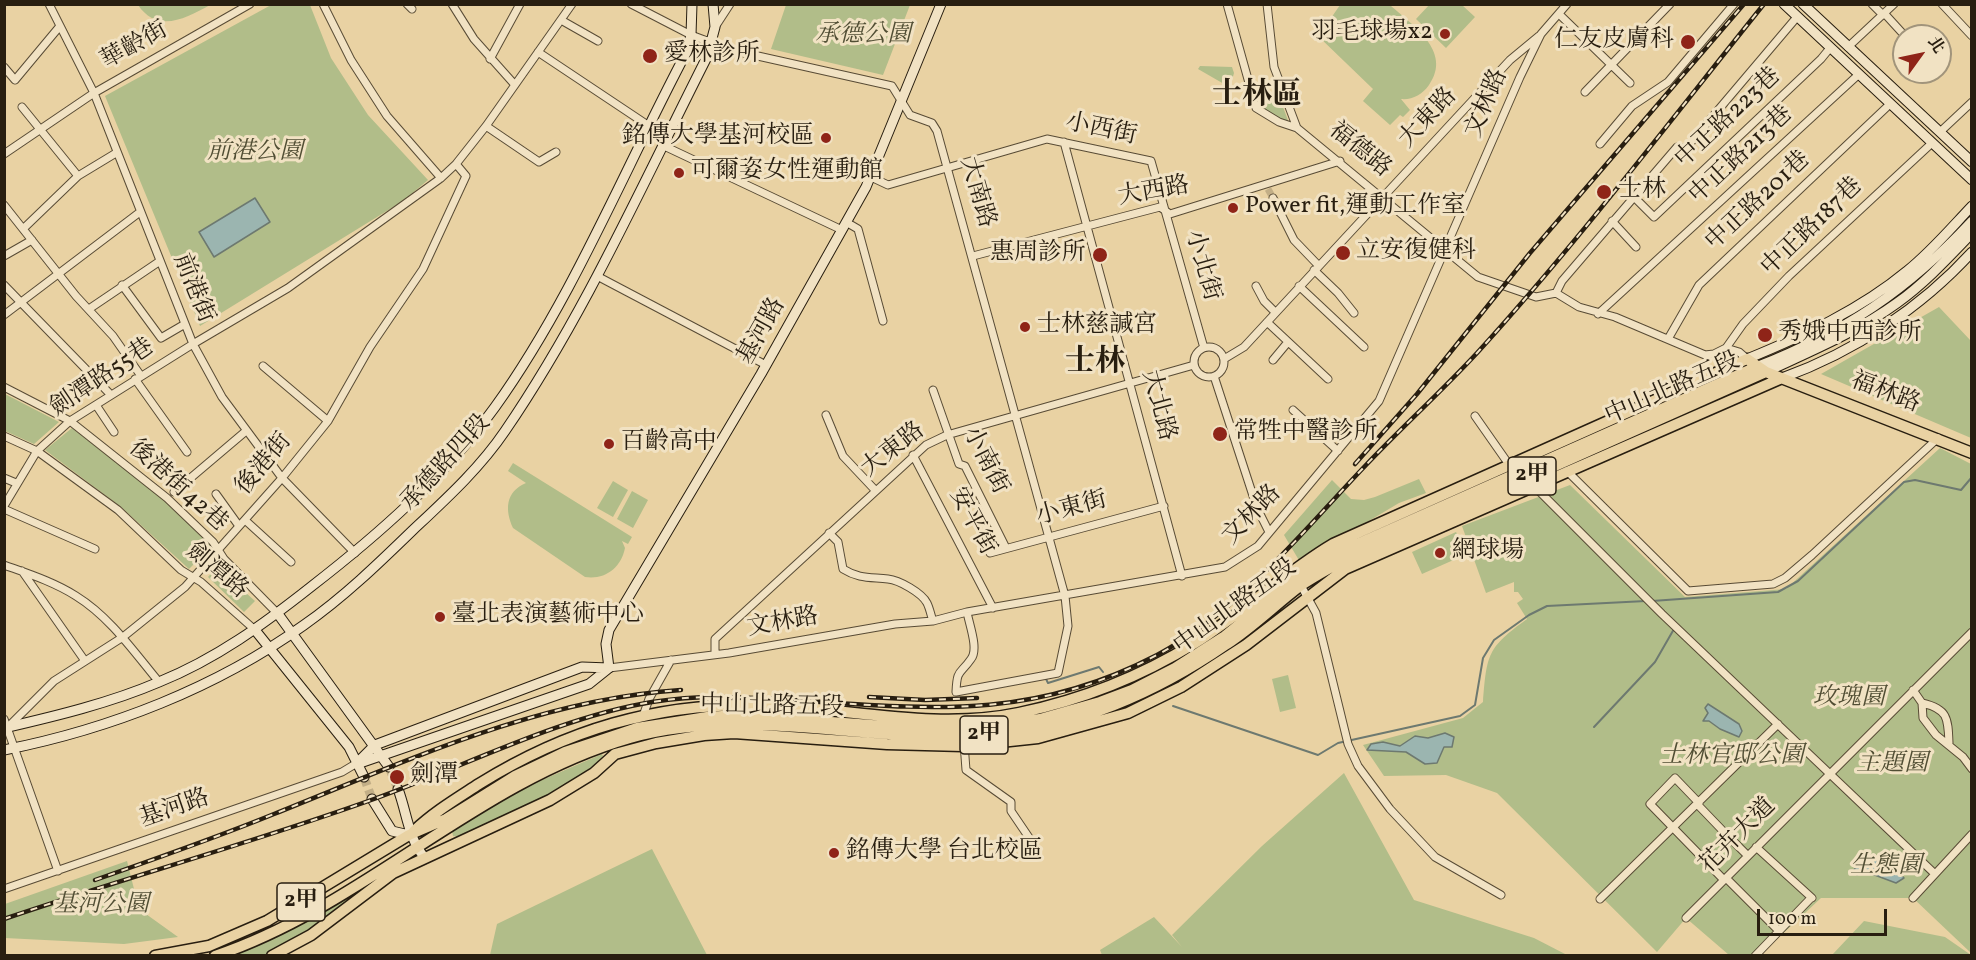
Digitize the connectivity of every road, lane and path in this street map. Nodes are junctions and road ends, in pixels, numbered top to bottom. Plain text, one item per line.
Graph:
1 (49, 4) edge
2 (250, 4) edge
3 (323, 4) edge
4 (452, 4) edge
5 (520, 4) edge
6 (572, 4) edge
7 (631, 4) edge
8 (692, 4) edge
9 (713, 4) edge
10 (730, 4) edge
11 (941, 4) edge
12 (1227, 4) edge
13 (1268, 4) edge
14 (1567, 4) edge
15 (1670, 4) edge
16 (1734, 4) edge
17 (1784, 4) edge
18 (1803, 4) edge
19 (1872, 4) edge
20 (1894, 4) edge
21 (1942, 4) edge
22 (1559, 14) junction
23 (1883, 14) junction
24 (1797, 17) junction
25 (561, 20) junction
26 (1893, 24) edge
27 (60, 26) junction
28 (715, 27) junction
29 (1541, 34) junction
30 (692, 35) junction
31 (1971, 36) edge
32 (598, 41) dead end
33 (712, 44) junction
34 (1848, 47) junction
35 (1830, 48) junction
36 (538, 52) junction
37 (490, 59) junction
38 (1611, 64) junction
39 (4, 67) edge
40 (1858, 75) junction
41 (1630, 83) dead end
42 (515, 85) junction
43 (1585, 92) dead end
44 (94, 93) junction
45 (902, 101) junction
46 (1971, 102) edge
47 (1890, 104) junction
48 (22, 107) dead end
49 (486, 126) junction
50 (649, 126) junction
51 (41, 127) junction
52 (1297, 128) junction
53 (1940, 132) junction
54 (1064, 142) junction
55 (1932, 143) junction
56 (1599, 144) dead end
57 (662, 145) junction
58 (556, 152) dead end
59 (116, 153) junction
60 (4, 154) edge
61 (1150, 161) joint
62 (1340, 161) junction
63 (1971, 162) edge
64 (456, 164) junction
65 (949, 168) junction
66 (78, 176) junction
67 (871, 177) junction
68 (441, 178) junction
69 (1971, 180) edge
70 (1382, 197) junction
71 (1634, 197) junction
72 (1273, 198) tunnel mouth
73 (4, 205) edge
74 (1971, 206) edge
75 (1165, 210) junction
76 (140, 212) junction
77 (8, 216) edge
78 (1612, 221) junction
79 (1971, 221) edge
80 (844, 226) junction
81 (1088, 227) junction
82 (23, 229) junction
83 (1971, 233) edge
84 (32, 240) junction
85 (1636, 248) dead end
86 (1446, 250) junction
87 (1971, 252) edge
88 (4, 256) edge
89 (973, 256) junction
90 (160, 261) junction
91 (1316, 268) junction
92 (59, 274) junction
93 (597, 276) junction
94 (4, 285) edge
95 (122, 285) junction
96 (1257, 286) dead end
97 (1299, 286) junction
98 (1556, 293) junction
99 (21, 302) junction
100 (89, 309) junction
101 (1275, 312) junction
102 (1354, 313) dead end
103 (1598, 314) junction
104 (4, 315) edge
105 (884, 321) dead end
106 (1267, 322) junction
107 (185, 324) junction
108 (1668, 339) junction
109 (1288, 342) junction
110 (193, 344) junction
111 (1364, 347) dead end
112 (1204, 348) junction
113 (1726, 348) junction
114 (1224, 359) junction
115 (1747, 359) junction
116 (1273, 360) dead end
117 (766, 365) junction
118 (1194, 365) junction
119 (263, 366) dead end
120 (1761, 369) junction
121 (1214, 376) junction
122 (138, 378) junction
123 (1782, 378) junction
124 (1328, 379) dead end
125 (1131, 385) junction
126 (4, 387) edge
127 (933, 390) dead end
128 (111, 395) junction
129 (96, 405) junction
130 (1677, 407) junction
131 (1293, 410) dead end
132 (826, 415) dead end
133 (1017, 415) junction
134 (1475, 416) dead end
135 (70, 422) junction
136 (328, 422) junction
137 (246, 431) junction
138 (114, 432) dead end
139 (947, 435) junction
140 (4, 436) edge
141 (1938, 438) junction
142 (1578, 440) junction
143 (37, 451) junction
144 (1338, 451) junction
145 (187, 452) dead end
146 (1971, 453) edge
147 (913, 455) junction
148 (1510, 465) junction
149 (1567, 471) junction
150 (4, 478) edge
151 (282, 478) junction
152 (16, 483) junction
153 (1534, 486) junction
154 (874, 490) junction
155 (174, 492) dead end
156 (216, 494) dead end
157 (1164, 506) junction
158 (4, 507) edge
159 (242, 523) junction
160 (1269, 532) junction
161 (829, 533) junction
162 (1050, 536) junction
163 (1006, 548) junction
164 (95, 549) dead end
165 (217, 550) junction
166 (355, 553) junction
167 (990, 553) dead end
168 (291, 562) dead end
169 (4, 565) edge
170 (22, 571) junction
171 (1182, 576) junction
172 (1297, 577) junction
173 (193, 578) junction
174 (1065, 596) junction
175 (1307, 596) junction
176 (993, 608) junction
177 (967, 612) junction
178 (278, 614) junction
179 (1259, 619) junction
180 (933, 621) junction
181 (255, 630) junction
182 (1971, 632) edge
183 (292, 633) junction
184 (1268, 633) junction
185 (123, 637) junction
186 (268, 648) junction
187 (715, 654) junction
188 (670, 660) junction
189 (85, 661) junction
190 (609, 668) junction
191 (159, 682) junction
192 (1118, 689) junction
193 (1913, 690) junction
194 (1922, 703) junction
195 (644, 715) junction
196 (1778, 724) junction
197 (6, 725) edge
198 (637, 728) junction
199 (629, 738) junction
200 (964, 741) junction
201 (1949, 743) junction
202 (375, 745) junction
203 (9, 749) edge
204 (615, 754) junction
205 (383, 756) junction
206 (357, 763) junction
207 (389, 767) tunnel mouth
208 (1971, 769) edge
209 (1830, 774) junction
210 (364, 777) tunnel mouth
211 (398, 789) tunnel mouth
212 (372, 799) tunnel mouth
213 (1699, 804) junction
214 (1674, 829) junction
215 (1971, 834) edge
216 (410, 835) junction
217 (1032, 842) dead end
218 (416, 847) junction
219 (1756, 847) junction
220 (1748, 856) junction
221 (424, 857) junction
222 (58, 871) junction
223 (1935, 874) junction
224 (1725, 879) junction
225 (4, 889) edge
226 (1501, 895) dead end
227 (1913, 898) dead end
228 (1600, 899) dead end
229 (1686, 918) dead end
230 (1779, 931) junction
231 (155, 956) edge
232 (215, 956) edge
233 (272, 956) edge
234 (1755, 956) edge

1 - 27 street, 前港街
2 - 44 street, 華齡街
3 - 68 street
4 - 37 street
5 - 37 street
6 - 25 street
7 - 30 street, 大南路
8 - 30 main road, 承德路四段
9 - 28 main road, 承德路四段
10 - 28 street
11 - 45 main road, 基河路
12 - 52 street, 福德路
13 - 52 street
14 - 22 street, 文林路
15 - 38 street
16 - 56 street
17 - 24 main road
18 - 34 main road
19 - 23 street
20 - 23 street
21 - 31 street
22 - 29 street, 文林路
22 - 38 street
23 - 26 street
23 - 34 street
24 - 35 main road
24 - 71 street
25 - 32 street
25 - 36 street
27 - 39 street
27 - 44 street, 前港街
28 - 33 main road, 承德路四段
29 - 70 street, 大東路
29 - 86 street, 文林路
30 - 33 street, 大南路
30 - 50 main road, 承德路四段
33 - 45 street, 大南路
33 - 57 main road, 承德路四段
34 - 53 main road
35 - 40 main road
35 - 71 street, 中正路223巷
36 - 42 street
36 - 50 street
37 - 42 street
38 - 41 street
38 - 43 street
40 - 47 main road
40 - 103 street, 中正路213巷
42 - 49 street
44 - 51 street, 華齡街
44 - 59 street, 前港街
45 - 65 street, 大南路
45 - 67 main road, 基河路
46 - 53 street
47 - 55 main road
47 - 108 street, 中正路201巷
48 - 51 street
49 - 58 street
49 - 64 street
50 - 166 main road, 承德路四段
51 - 60 street, 華齡街
51 - 66 street
52 - 62 street, 福德路
53 - 63 main road
54 - 61 street, 小西街
54 - 65 street, 小西街
54 - 81 street, 大北路
55 - 69 main road
55 - 113 street, 中正路187巷
57 - 80 street
57 - 93 main road, 承德路四段
59 - 66 street
59 - 76 street, 前港街
61 - 75 street, 小北街
62 - 70 street, 福德路
62 - 75 street, 大西路
64 - 68 street
64 - 136 street, 後港街
65 - 67 street, 小西街
65 - 89 street, 大南路
66 - 82 street
67 - 80 main road, 基河路
68 - 110 street
70 - 86 street, 福德路
70 - 91 street, 大東路
71 - 78 street
72 - 91 street
73 - 77 street
74 - 115 main road, 中山北路五段
75 - 81 street, 大西路
75 - 112 street, 小北街
76 - 90 street, 前港街
76 - 92 street
77 - 82 street
78 - 85 street
78 - 98 street
79 - 120 main road, 中山北路五段
80 - 105 street
80 - 117 main road, 基河路
81 - 89 street, 大西路
81 - 125 street, 大北路
82 - 84 street
83 - 120 main road, 中山北路五段
84 - 88 street
84 - 92 street
86 - 98 street, 福德路
86 - 144 street, 文林路
87 - 123 main road, 中山北路五段
89 - 133 street, 大南路
90 - 95 street
90 - 107 street, 前港街
91 - 97 street, 大東路
91 - 102 street
92 - 99 street
92 - 100 street
93 - 117 street
93 - 183 main road, 承德路四段
94 - 99 street
95 - 100 street
95 - 107 street
96 - 101 street
97 - 101 street, 大東路
97 - 111 street
98 - 103 street
99 - 104 street
99 - 128 street
100 - 122 street
101 - 106 street, 大東路
103 - 108 street
106 - 109 street
106 - 114 street, 大東路
107 - 110 street, 前港街
108 - 113 street
109 - 116 street
109 - 124 street
110 - 122 street, 劍潭路55巷
110 - 137 street, 前港街
112 - 114 street
112 - 118 street
113 - 115 street
114 - 121 street
115 - 120 main road
115 - 130 main road, 中山北路五段
117 - 190 main road, 基河路
118 - 121 street
118 - 125 street, 大東路
119 - 136 street
120 - 123 main road
120 - 130 main road, 中山北路五段 / 2甲
121 - 160 street
122 - 128 street, 劍潭路55巷
122 - 145 street
123 - 130 main road, 中山北路五段
123 - 141 main road, 福林路
125 - 133 street, 大東路
125 - 157 street, 大北路
126 - 135 street, 後港街42巷
127 - 139 street, 小南街
128 - 129 street, 劍潭路55巷
129 - 135 street, 劍潭路55巷
129 - 138 street
130 - 142 main road, 中山北路五段 / 2甲
130 - 149 main road, 中山北路五段
130 - 172 main road, 中山北路五段 / 2甲
131 - 144 street
132 - 154 street
133 - 139 street, 大東路
133 - 162 street, 大南路
134 - 148 street
135 - 143 street, 劍潭路55巷
135 - 165 street, 後港街42巷
136 - 151 street, 後港街
137 - 151 street, 前港街
137 - 155 street
139 - 147 street, 大東路
139 - 163 street, 小南街
140 - 143 street, 劍潭路
141 - 146 main road, 福林路
141 - 149 street
142 - 148 main road, 中山北路五段
142 - 172 main road, 中山北路五段 / 2甲
143 - 152 street, 劍潭路55巷
143 - 173 street, 劍潭路
144 - 160 street, 文林路
147 - 154 street, 大東路
147 - 176 street, 安平街
148 - 172 main road, 中山北路五段
149 - 153 main road, 中山北路五段
150 - 152 street
151 - 159 street, 後港街
151 - 166 street, 前港街
152 - 158 street, 劍潭路55巷
153 - 175 main road, 中山北路五段
153 - 196 street
154 - 161 street, 大東路
156 - 159 street
157 - 162 street, 小東街
157 - 171 street, 大北路
158 - 164 street
159 - 165 street, 後港街
159 - 168 street
160 - 171 street, 文林路
161 - 180 street
161 - 187 street, 大東路
162 - 163 street, 小東街
162 - 174 street, 大南路
163 - 167 street, 小東街
165 - 173 street, 後港街
165 - 178 street, 後港街42巷
166 - 178 main road, 承德路四段
169 - 170 street
170 - 185 street
170 - 189 street
171 - 174 street, 文林路
172 - 175 street
172 - 179 main road, 中山北路五段 / 2甲
172 - 192 main road, 中山北路五段 / 2甲
173 - 181 street, 劍潭路
173 - 185 street, 後港街
174 - 176 street, 文林路
174 - 177 street, 大南路
175 - 184 main road, 中山北路五段
175 - 226 street
176 - 177 street, 文林路
177 - 180 street, 文林路
178 - 181 main road, 承德路四段
178 - 183 main road
179 - 184 main road
179 - 200 main road, 中山北路五段 / 2甲
180 - 187 street, 文林路
181 - 186 main road, 劍潭路
181 - 191 main road, 承德路四段
182 - 193 street, 花卉大道
183 - 186 main road, 承德路四段
183 - 202 main road
184 - 200 main road, 中山北路五段
185 - 189 street, 後港街
185 - 191 street
186 - 203 main road, 承德路四段
186 - 206 main road, 劍潭路
187 - 188 street, 文林路
188 - 190 street, 文林路
188 - 195 street
189 - 197 street, 後港街
190 - 202 main road, 基河路
190 - 205 main road, 基河路
191 - 197 main road, 承德路四段
192 - 195 main road, 中山北路五段
192 - 198 main road, 中山北路五段 / 2甲
193 - 194 street
193 - 209 street, 花卉大道
194 - 201 street
194 - 201 street
195 - 198 street
195 - 216 main road, 中山北路五段
196 - 209 street
196 - 213 street
197 - 203 street
198 - 199 street
198 - 216 main road, 中山北路五段 / 2甲
199 - 200 main road, 中山北路五段 / 2甲
199 - 204 street
199 - 218 main road, 中山北路五段 / 2甲
200 - 204 main road, 中山北路五段
200 - 217 street
201 - 208 street
202 - 205 main road
202 - 206 main road, 基河路
203 - 222 street
204 - 221 main road, 中山北路五段
205 - 206 main road, 基河路
205 - 207 main road
206 - 210 main road, 劍潭路
206 - 222 street, 基河路
209 - 219 street, 花卉大道
209 - 223 street
211 - 216 main road
212 - 216 main road
213 - 214 street
213 - 214 street
213 - 220 street
214 - 224 street
214 - 228 street
215 - 223 street
216 - 218 main road
216 - 231 main road, 中山北路五段 / 2甲
218 - 221 main road
218 - 232 main road, 中山北路五段 / 2甲
219 - 220 street, 花卉大道
219 - 230 street
220 - 224 street, 花卉大道
221 - 233 main road, 中山北路五段
222 - 225 street, 基河路
223 - 227 street
224 - 229 street, 花卉大道
224 - 230 street
230 - 234 street

